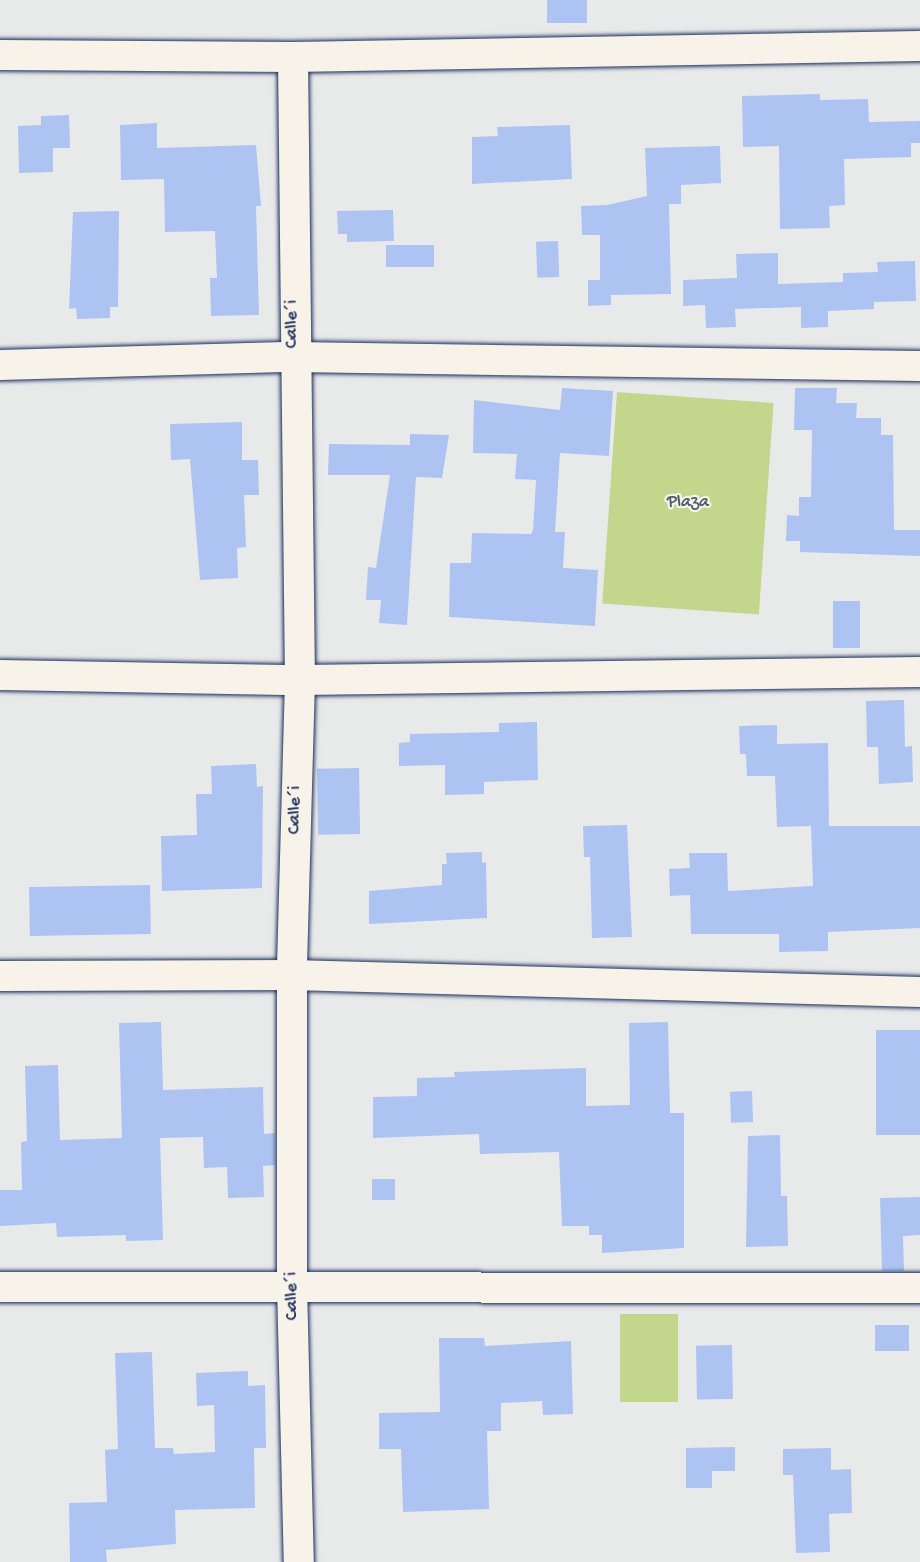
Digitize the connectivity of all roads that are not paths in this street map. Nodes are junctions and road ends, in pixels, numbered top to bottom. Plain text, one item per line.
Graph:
1 (920, 46) edge
2 (0, 55) edge
3 (293, 57) junction
4 (293, 357) junction
5 (0, 365) edge
6 (920, 366) edge
7 (920, 672) edge
8 (0, 675) edge
9 (300, 680) junction
10 (292, 975) junction
11 (0, 976) edge
12 (920, 992) edge
13 (292, 1285) junction
14 (0, 1287) edge
15 (920, 1288) edge
16 (299, 1562) edge

1 - 3 street
2 - 3 street
3 - 4 street, Calle´i
4 - 5 street
4 - 6 street
4 - 9 street, Calle´i
7 - 9 street
8 - 9 street
9 - 10 street, Calle´i
10 - 11 street
10 - 12 street
10 - 13 street, Calle´i
13 - 14 street
13 - 15 street
13 - 16 street, Calle´i

